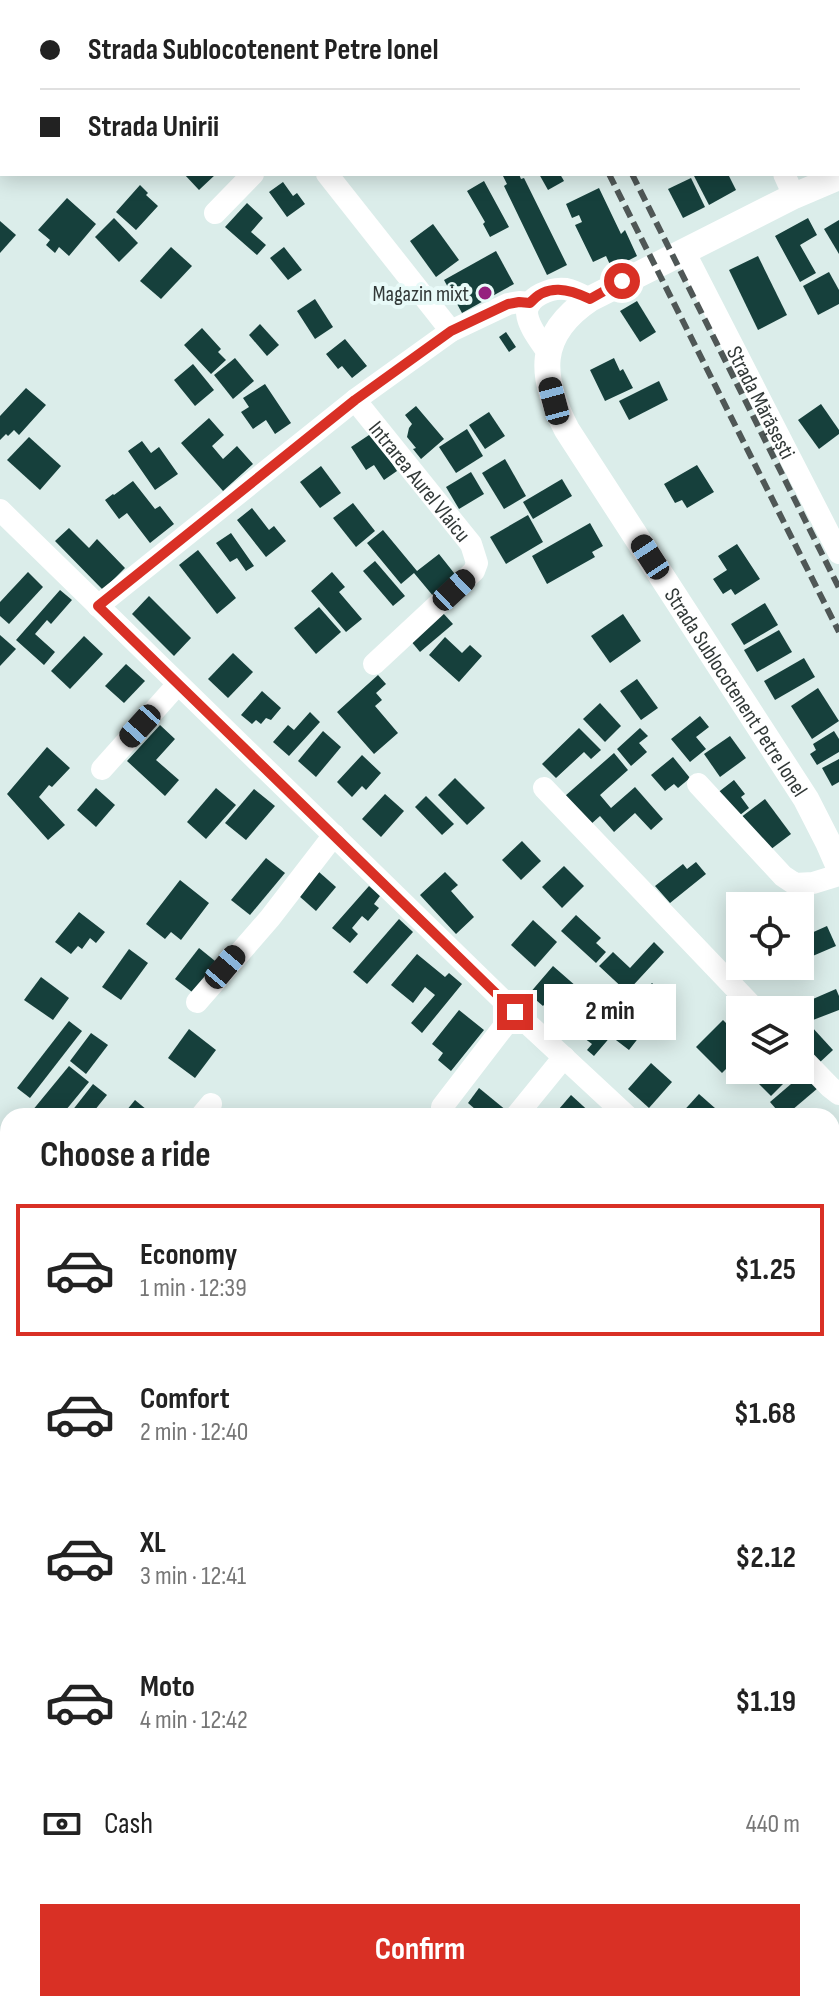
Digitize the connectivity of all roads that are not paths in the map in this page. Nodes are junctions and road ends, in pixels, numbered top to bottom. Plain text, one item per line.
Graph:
1 (251, 176) edge
2 (329, 176) edge
3 (839, 177) edge
4 (789, 185) edge
5 (215, 213) dead end
6 (684, 251) junction
7 (590, 299) junction
8 (530, 303) junction
9 (451, 331) junction
10 (548, 353) junction
11 (355, 400) junction
12 (0, 510) edge
13 (839, 553) edge
14 (98, 606) junction
15 (374, 664) dead end
16 (178, 684) junction
17 (102, 769) dead end
18 (698, 784) dead end
19 (544, 788) dead end
20 (334, 835) junction
21 (839, 867) edge
22 (839, 875) edge
23 (743, 996) edge
24 (197, 1002) dead end
25 (515, 1012) junction
26 (564, 1057) junction
27 (814, 1070) edge
28 (839, 1094) edge
29 (442, 1107) dead end
30 (523, 1108) edge
31 (618, 1108) edge

1 - 5 street
2 - 9 street
3 - 4 main road
4 - 6 main road
6 - 7 main road
6 - 13 street, Strada Mărășești
7 - 8 street
7 - 10 main road
8 - 9 street
8 - 10 street, Strada Sublocotenent Petre Ionel
9 - 11 street
10 - 21 main road, Strada Sublocotenent Petre Ionel
11 - 14 street
11 - 15 street, Intrarea Aurel Vlaicu
12 - 14 street
14 - 16 street
16 - 17 street
16 - 20 street
18 - 22 street
19 - 23 street
20 - 24 street
20 - 25 street
25 - 26 street
25 - 29 street
26 - 30 street
26 - 31 street
27 - 28 street

